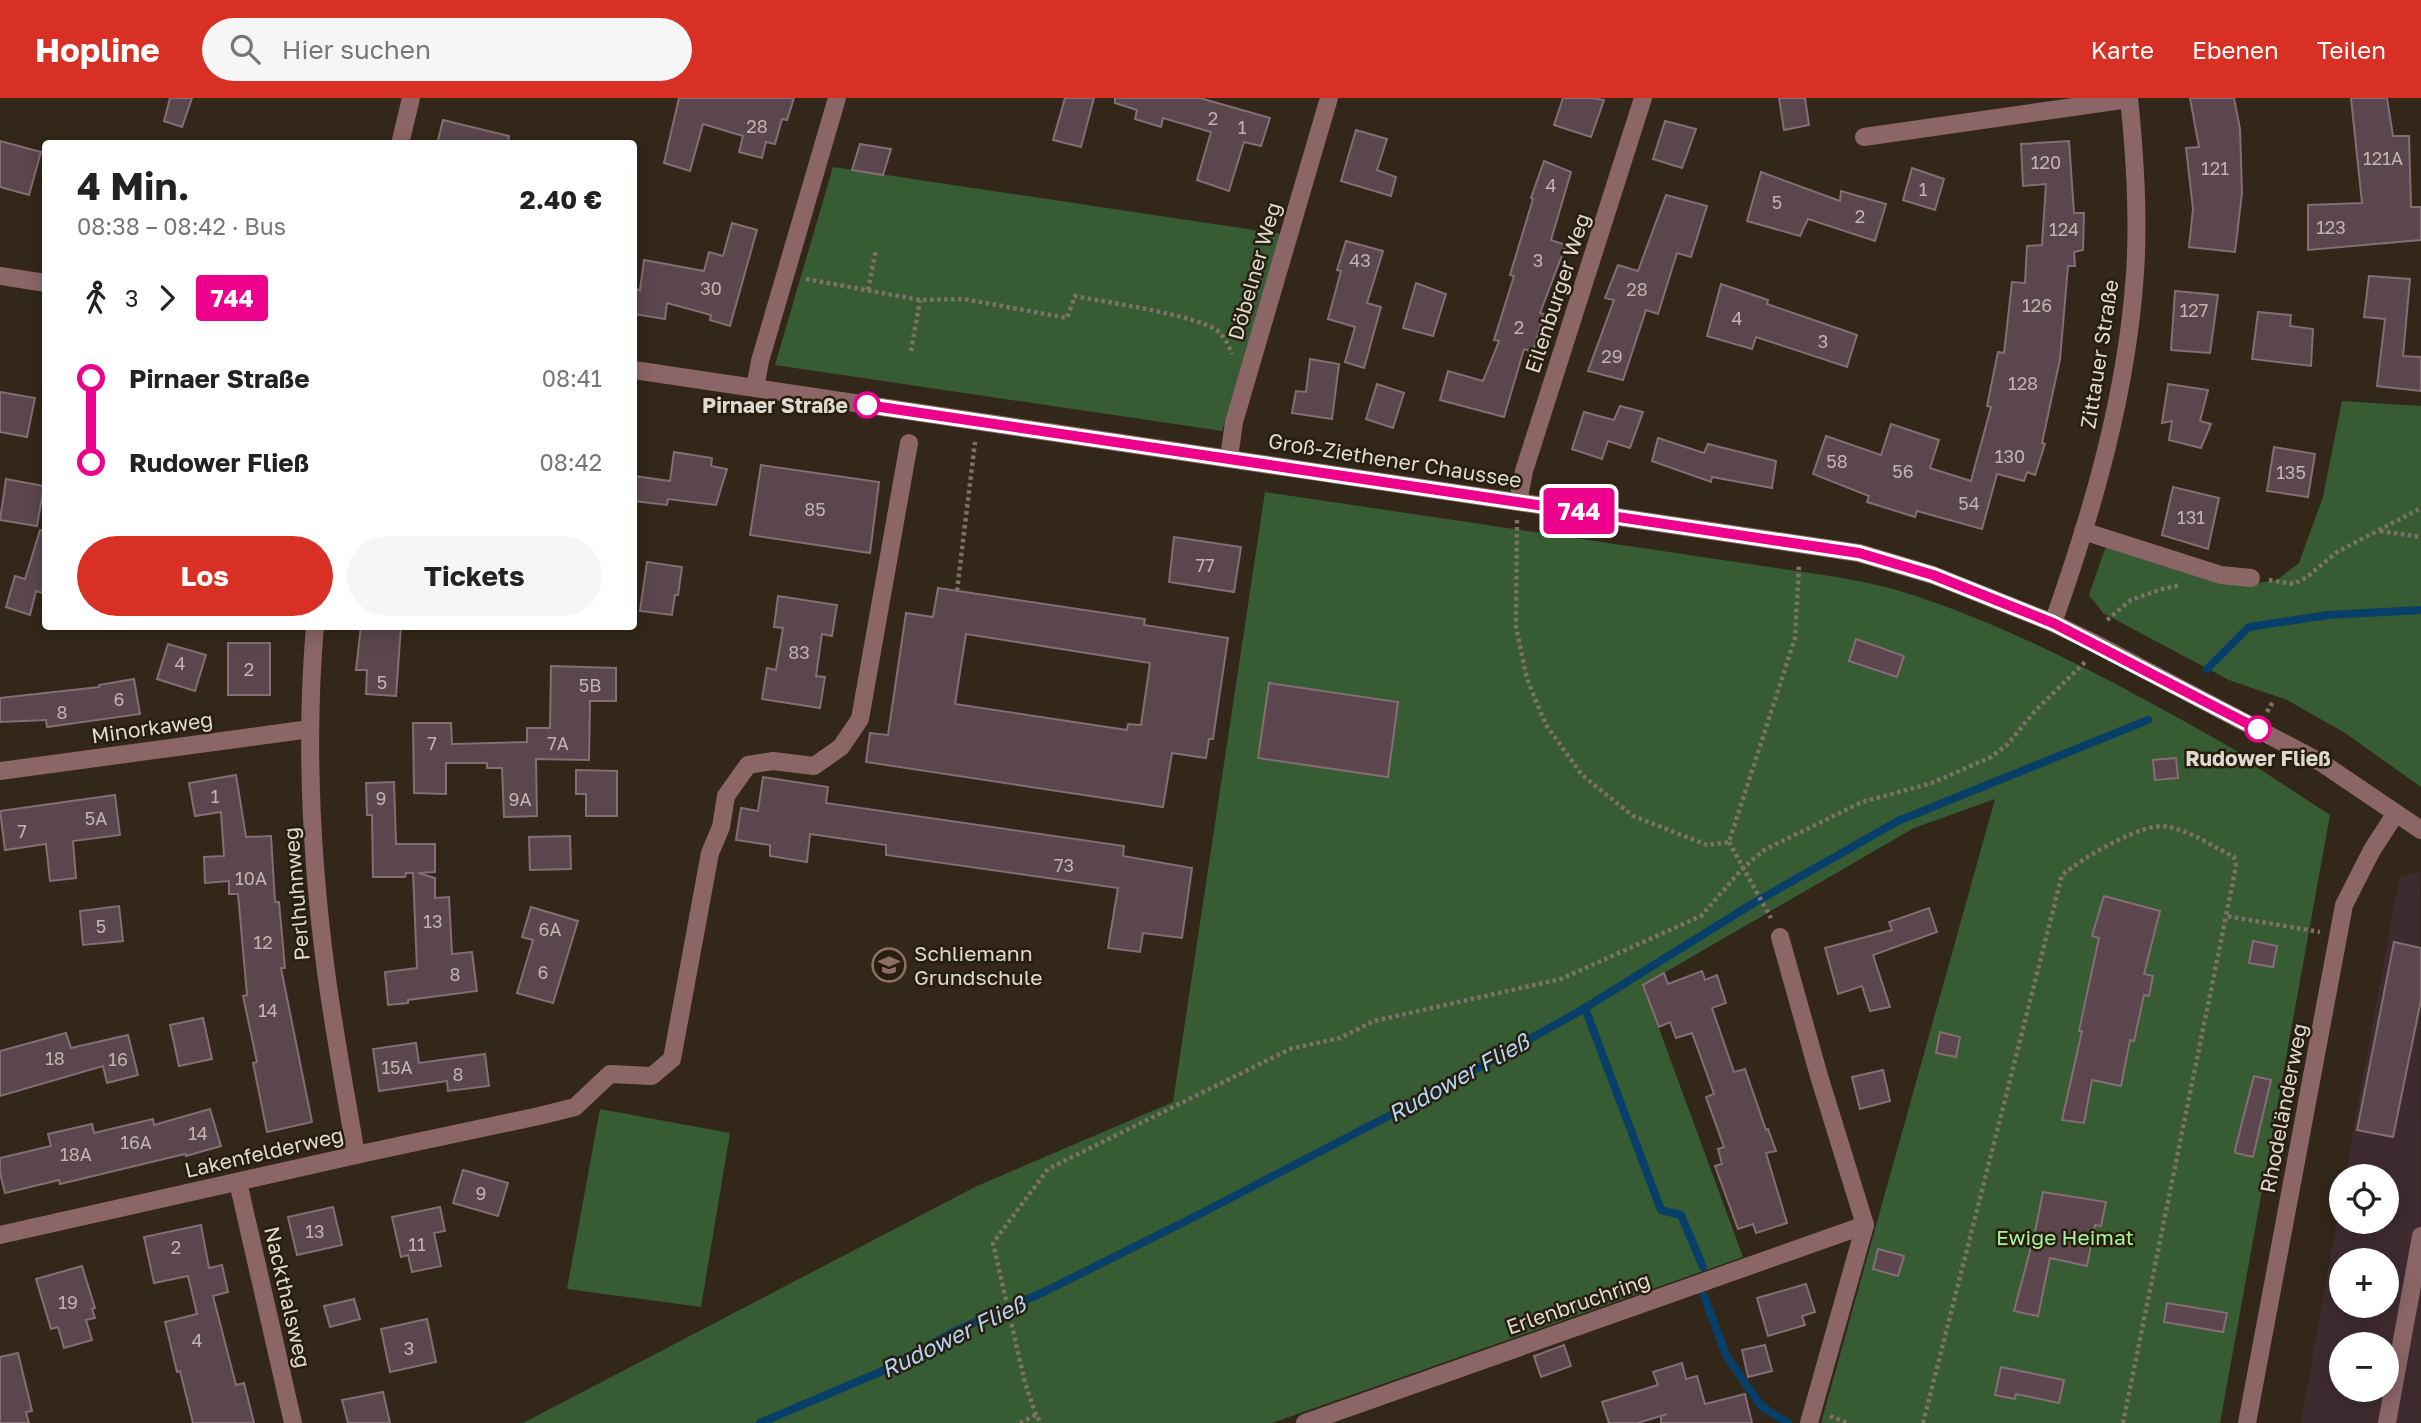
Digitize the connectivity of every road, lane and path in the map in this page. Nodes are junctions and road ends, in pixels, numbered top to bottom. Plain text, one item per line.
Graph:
1 (411, 98) edge
2 (836, 98) edge
3 (1329, 98) edge
4 (1643, 98) edge
5 (2129, 99) edge
6 (1864, 137) dead end
7 (401, 140) edge
8 (876, 249) dead end
9 (785, 275) junction
10 (0, 276) edge
11 (42, 282) edge
12 (868, 290) junction
13 (920, 300) junction
14 (911, 351) dead end
15 (637, 370) edge
16 (1246, 382) junction
17 (755, 388) junction
18 (975, 440) dead end
19 (909, 443) dead end
20 (1229, 458) junction
21 (1518, 502) junction
22 (2421, 508) edge
23 (2083, 531) junction
24 (2379, 531) junction
25 (2421, 537) edge
26 (1800, 543) junction
27 (2252, 578) joint
28 (2162, 589) dead end
29 (957, 591) dead end
30 (2107, 621) dead end
31 (2053, 623) junction
32 (315, 630) edge
33 (2086, 662) dead end
34 (2274, 701) dead end
35 (2266, 715) dead end
36 (310, 729) junction
37 (0, 771) edge
38 (2396, 813) junction
39 (2421, 830) edge
40 (1729, 842) junction
41 (1742, 869) junction
42 (1766, 907) dead end
43 (2226, 916) junction
44 (2338, 936) junction
45 (1780, 937) dead end
46 (356, 1155) junction
47 (238, 1182) junction
48 (1865, 1225) junction
49 (0, 1235) edge
50 (2421, 1237) edge
51 (1036, 1415) junction
52 (293, 1423) edge
53 (1020, 1423) edge
54 (1041, 1423) edge
55 (1305, 1423) edge
56 (1809, 1423) edge
57 (1923, 1423) edge
58 (2123, 1423) edge
59 (2247, 1423) edge
60 (2387, 1423) edge

1 - 7 street
2 - 9 street
3 - 16 street, Döbelner Weg
4 - 21 street, Eilenburger Weg
5 - 6 street
5 - 23 street, Zittauer Straße
8 - 12 path
9 - 12 path
9 - 17 street
10 - 11 street
12 - 13 path
13 - 14 path
13 - 16 path
15 - 17 street, Groß-Ziethener Chaussee
16 - 20 street, Döbelner Weg
17 - 20 street, Groß-Ziethener Chaussee
18 - 29 path
19 - 46 street, Lakenfelderweg
20 - 21 street, Groß-Ziethener Chaussee
21 - 26 street, Groß-Ziethener Chaussee
21 - 40 path
22 - 24 path
23 - 27 street
23 - 31 street, Zittauer Straße
24 - 25 path
24 - 27 path
26 - 31 street, Groß-Ziethener Chaussee
26 - 40 path
28 - 30 path
31 - 38 street, Groß-Ziethener Chaussee
32 - 36 street, Perlhuhnweg
33 - 41 path
34 - 35 path
36 - 37 street, Minorkaweg
36 - 46 street, Perlhuhnweg
38 - 39 street, Groß-Ziethener Chaussee
38 - 44 street, Rhodeländerweg
40 - 41 path
41 - 42 path
41 - 51 path
43 - 44 path
43 - 57 path
43 - 58 path
44 - 59 street, Rhodeländerweg
45 - 48 street
46 - 47 street, Lakenfelderweg
47 - 49 street, Lakenfelderweg
47 - 52 street, Nackthalsweg
48 - 55 street, Erlenbruchring
48 - 56 street
50 - 60 street
51 - 53 path
51 - 54 path

